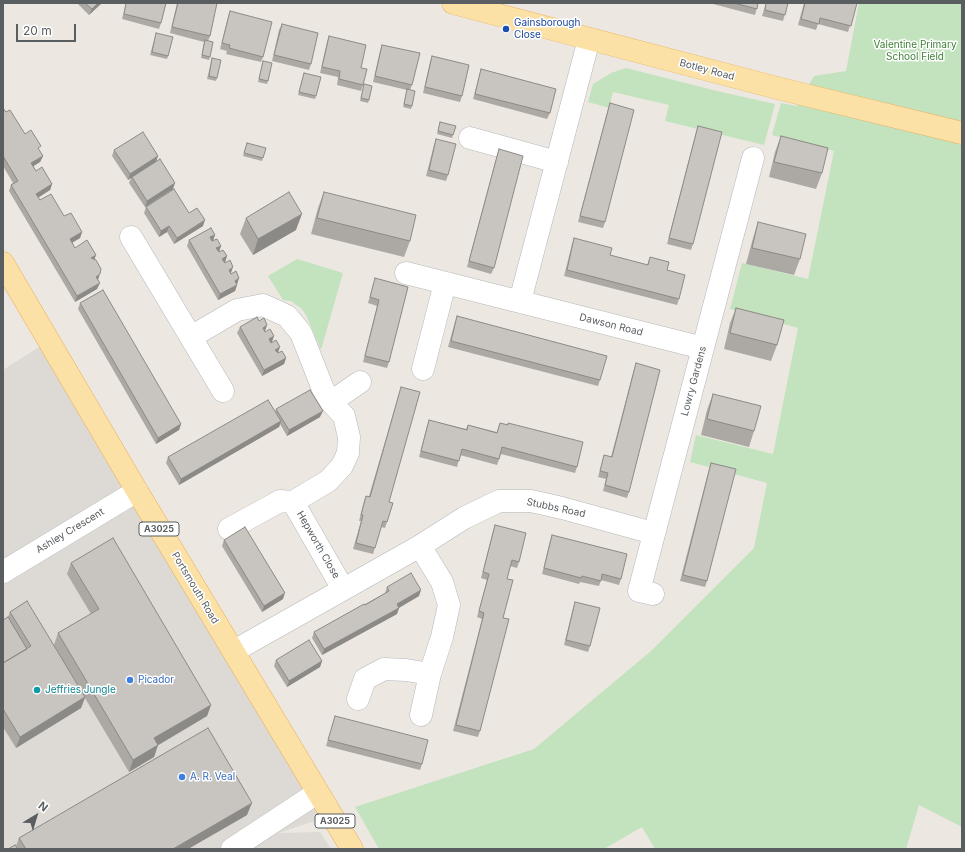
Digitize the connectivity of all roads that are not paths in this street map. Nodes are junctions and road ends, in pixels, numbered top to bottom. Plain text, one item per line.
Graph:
1 (453, 3) edge
2 (589, 39) junction
3 (962, 134) edge
4 (470, 138) dead end
5 (753, 158) dead end
6 (557, 162) junction
7 (131, 237) dead end
8 (3, 263) edge
9 (406, 273) dead end
10 (445, 283) junction
11 (520, 302) junction
12 (191, 337) junction
13 (703, 348) junction
14 (423, 369) dead end
15 (360, 382) dead end
16 (223, 391) dead end
17 (331, 402) junction
18 (136, 491) junction
19 (293, 502) junction
20 (229, 529) dead end
21 (653, 533) junction
22 (420, 546) junction
23 (3, 570) edge
24 (343, 589) junction
25 (653, 594) dead end
26 (234, 651) junction
27 (430, 674) junction
28 (358, 699) dead end
29 (421, 715) dead end
30 (318, 793) junction
31 (232, 849) edge
32 (352, 849) edge

1 - 2 main road, Botley Road
2 - 3 main road, Botley Road
2 - 6 street
4 - 6 street
5 - 13 street, Lowry Gardens
6 - 11 street
7 - 12 street
8 - 18 main road, Portsmouth Road / A3025
9 - 10 street, Dawson Road
10 - 11 street, Dawson Road
10 - 14 street
11 - 13 street, Dawson Road
12 - 16 street
12 - 17 street, Hepworth Close
13 - 21 street, Lowry Gardens
15 - 17 street
17 - 19 street, Hepworth Close
18 - 23 street, Ashley Crescent
18 - 26 main road, Portsmouth Road / A3025
19 - 20 street, Hepworth Close
19 - 24 street, Hepworth Close
21 - 22 street, Stubbs Road
21 - 25 street, Lowry Gardens
22 - 24 street, Stubbs Road
22 - 27 street
24 - 26 street, Stubbs Road
26 - 30 main road, Portsmouth Road / A3025
27 - 28 street
27 - 29 street
30 - 31 street
30 - 32 main road, Portsmouth Road / A3025

